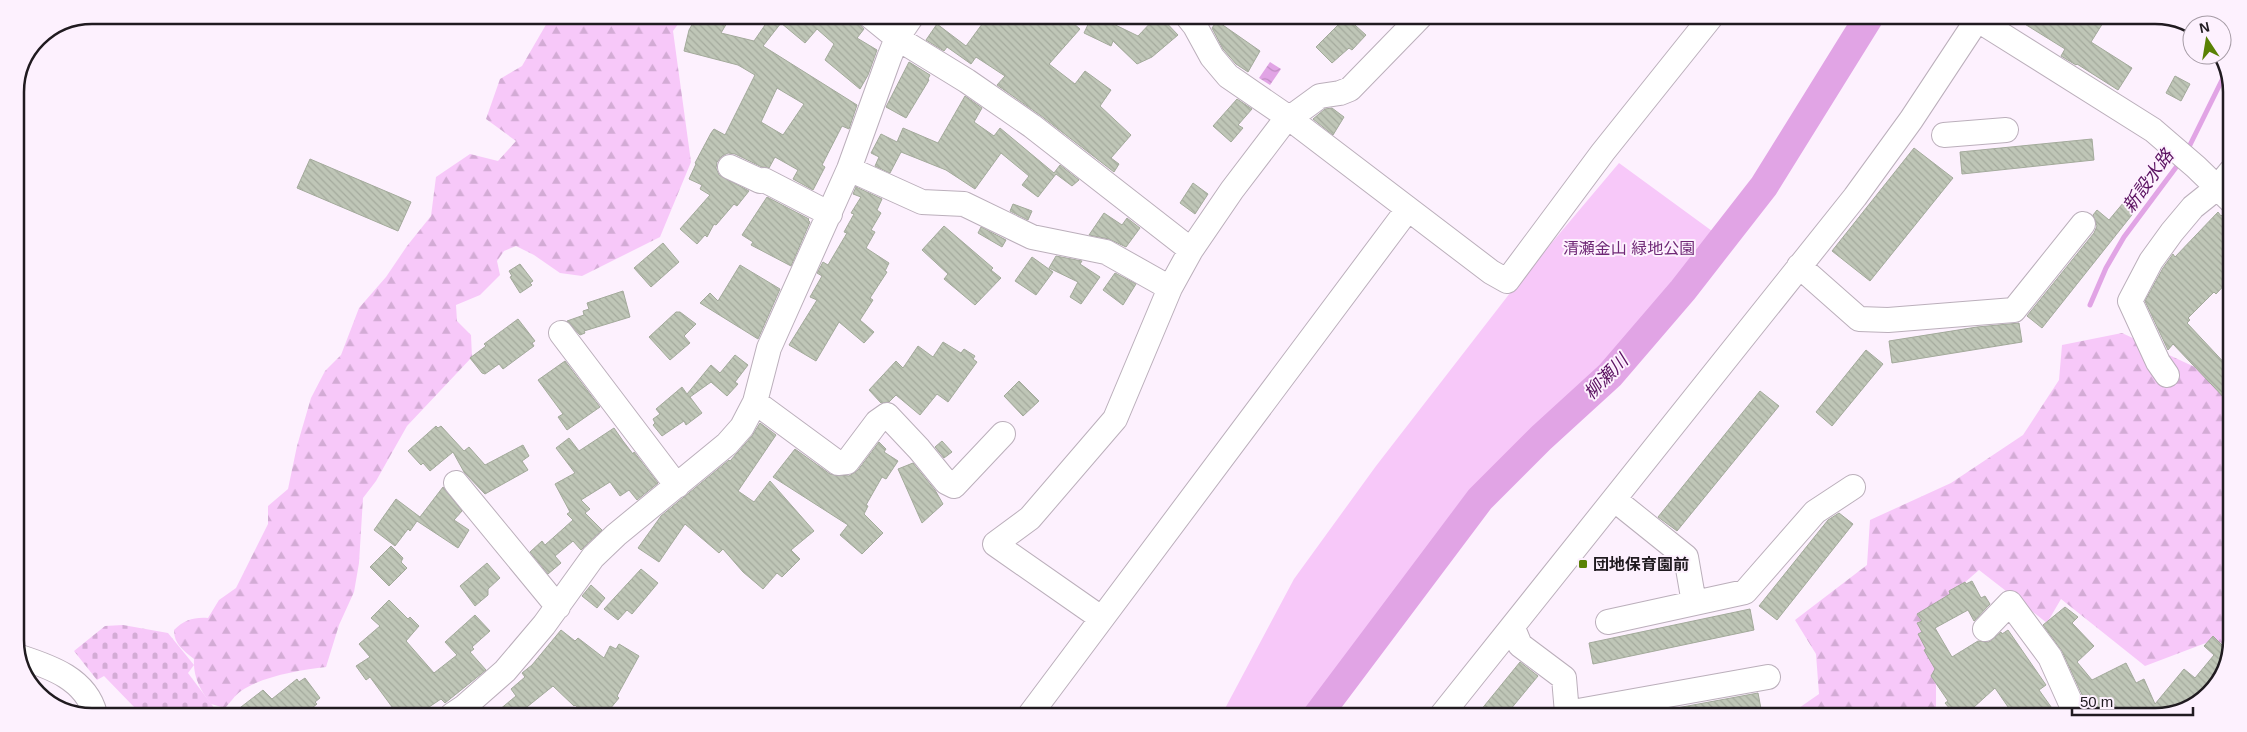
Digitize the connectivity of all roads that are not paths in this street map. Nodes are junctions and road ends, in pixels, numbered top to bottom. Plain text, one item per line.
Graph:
1 (880, 24) edge
2 (907, 24) edge
3 (1193, 24) edge
4 (1413, 24) edge
5 (1705, 24) edge
6 (1975, 24) edge
7 (1986, 24) edge
8 (897, 38) junction
9 (1289, 118) junction
10 (2006, 130) dead end
11 (1944, 135) dead end
12 (730, 166) dead end
13 (849, 170) junction
14 (2223, 184) edge
15 (2223, 189) edge
16 (1408, 209) junction
17 (830, 214) junction
18 (2082, 224) dead end
19 (1191, 250) junction
20 (1800, 266) junction
21 (1170, 288) junction
22 (562, 332) dead end
23 (2167, 375) dead end
24 (755, 402) junction
25 (1002, 434) dead end
26 (456, 483) dead end
27 (677, 486) junction
28 (1853, 487) dead end
29 (1615, 500) junction
30 (1694, 603) junction
31 (558, 606) junction
32 (1101, 618) junction
33 (1608, 622) dead end
34 (1513, 628) junction
35 (1985, 629) dead end
36 (27, 660) edge
37 (1768, 677) dead end
38 (93, 708) edge
39 (466, 708) edge
40 (1035, 708) edge
41 (1448, 708) edge
42 (1566, 708) edge
43 (1603, 708) edge
44 (2073, 708) edge

1 - 8 street
2 - 8 street
3 - 9 street
4 - 9 street
5 - 16 street
6 - 20 street
7 - 14 street
8 - 13 street
8 - 19 street
9 - 16 street
9 - 19 street
10 - 11 street
12 - 17 street
13 - 17 street
13 - 21 street
15 - 23 street
16 - 32 street
17 - 24 street
18 - 20 street
19 - 21 street
20 - 29 street
21 - 32 street
22 - 27 street
24 - 25 street
24 - 27 street
26 - 31 street
27 - 31 street
28 - 30 street
29 - 30 street
29 - 34 street
30 - 33 street
31 - 39 street
32 - 40 street
34 - 41 street
34 - 42 street
35 - 44 street
36 - 38 street
37 - 43 street

